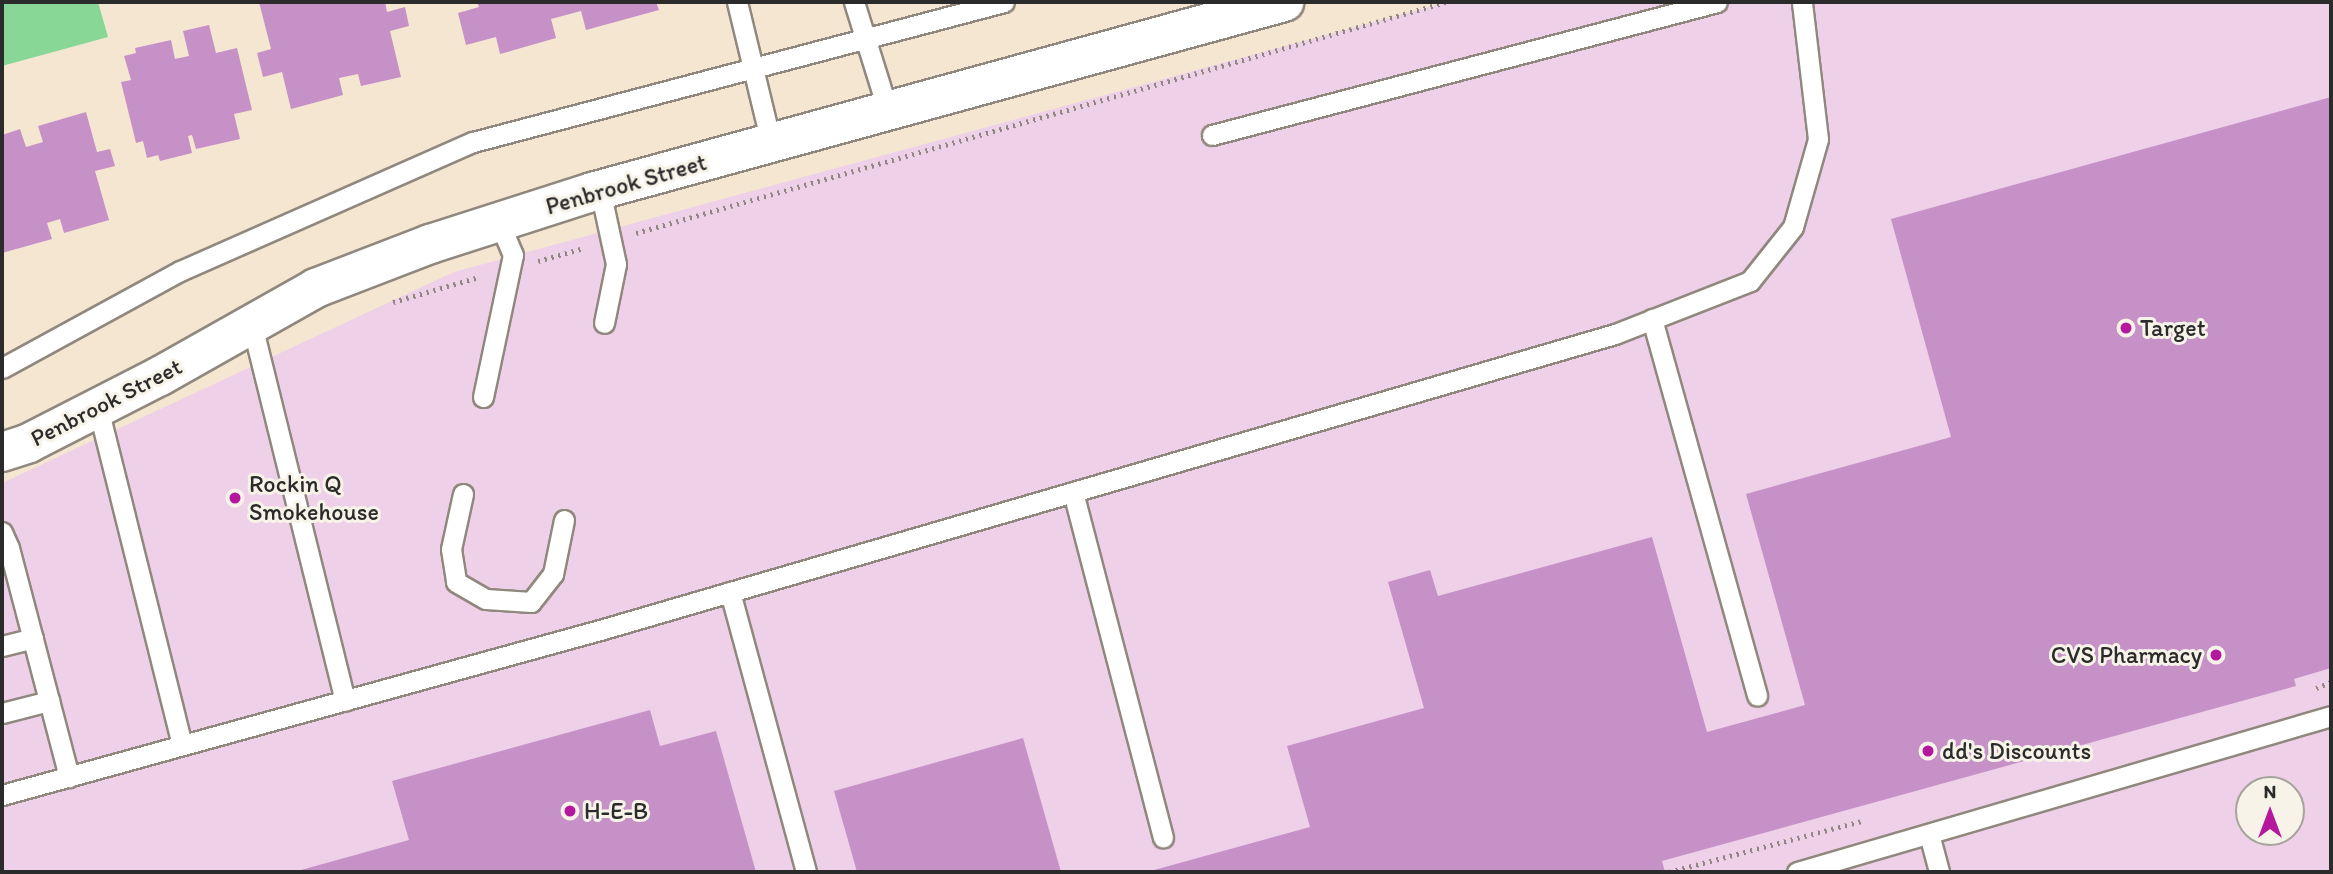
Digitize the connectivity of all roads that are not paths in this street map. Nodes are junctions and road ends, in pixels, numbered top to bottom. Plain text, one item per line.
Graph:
1 (737, 2) edge
2 (854, 2) edge
3 (1004, 2) edge
4 (1284, 2) edge
5 (1717, 2) edge
6 (1802, 2) edge
7 (865, 39) junction
8 (752, 69) junction
9 (888, 110) junction
10 (1212, 135) dead end
11 (771, 143) junction
12 (600, 190) junction
13 (499, 222) junction
14 (1652, 319) junction
15 (604, 324) dead end
16 (252, 325) junction
17 (2, 368) edge
18 (483, 397) dead end
19 (98, 408) junction
20 (2, 452) edge
21 (1073, 492) junction
22 (463, 494) dead end
23 (564, 520) dead end
24 (2, 532) edge
25 (730, 592) junction
26 (33, 638) junction
27 (2, 646) edge
28 (1757, 696) dead end
29 (49, 701) junction
30 (345, 701) junction
31 (2, 713) edge
32 (2331, 716) edge
33 (182, 745) junction
34 (69, 777) junction
35 (2, 795) edge
36 (1929, 834) junction
37 (1163, 837) dead end
38 (806, 872) edge
39 (1797, 872) edge
40 (1939, 872) edge

1 - 8 lane
2 - 7 lane
3 - 7 lane
4 - 9 street, Penbrook Street
5 - 10 lane
6 - 14 lane
7 - 8 lane
7 - 9 lane
8 - 11 lane
8 - 17 lane
9 - 11 street, Penbrook Street
11 - 12 street, Penbrook Street
12 - 13 street, Penbrook Street
12 - 15 lane
13 - 16 street, Penbrook Street
13 - 18 lane
14 - 21 lane
14 - 28 lane
16 - 19 street, Penbrook Street
16 - 30 lane
19 - 20 street, Penbrook Street
19 - 33 lane
21 - 25 lane
21 - 37 lane
22 - 23 lane
24 - 26 lane
25 - 30 lane
25 - 38 lane
26 - 27 lane
26 - 29 lane
29 - 31 lane
29 - 34 lane
30 - 33 lane
32 - 36 lane
33 - 34 lane
34 - 35 lane
36 - 39 lane
36 - 40 lane

